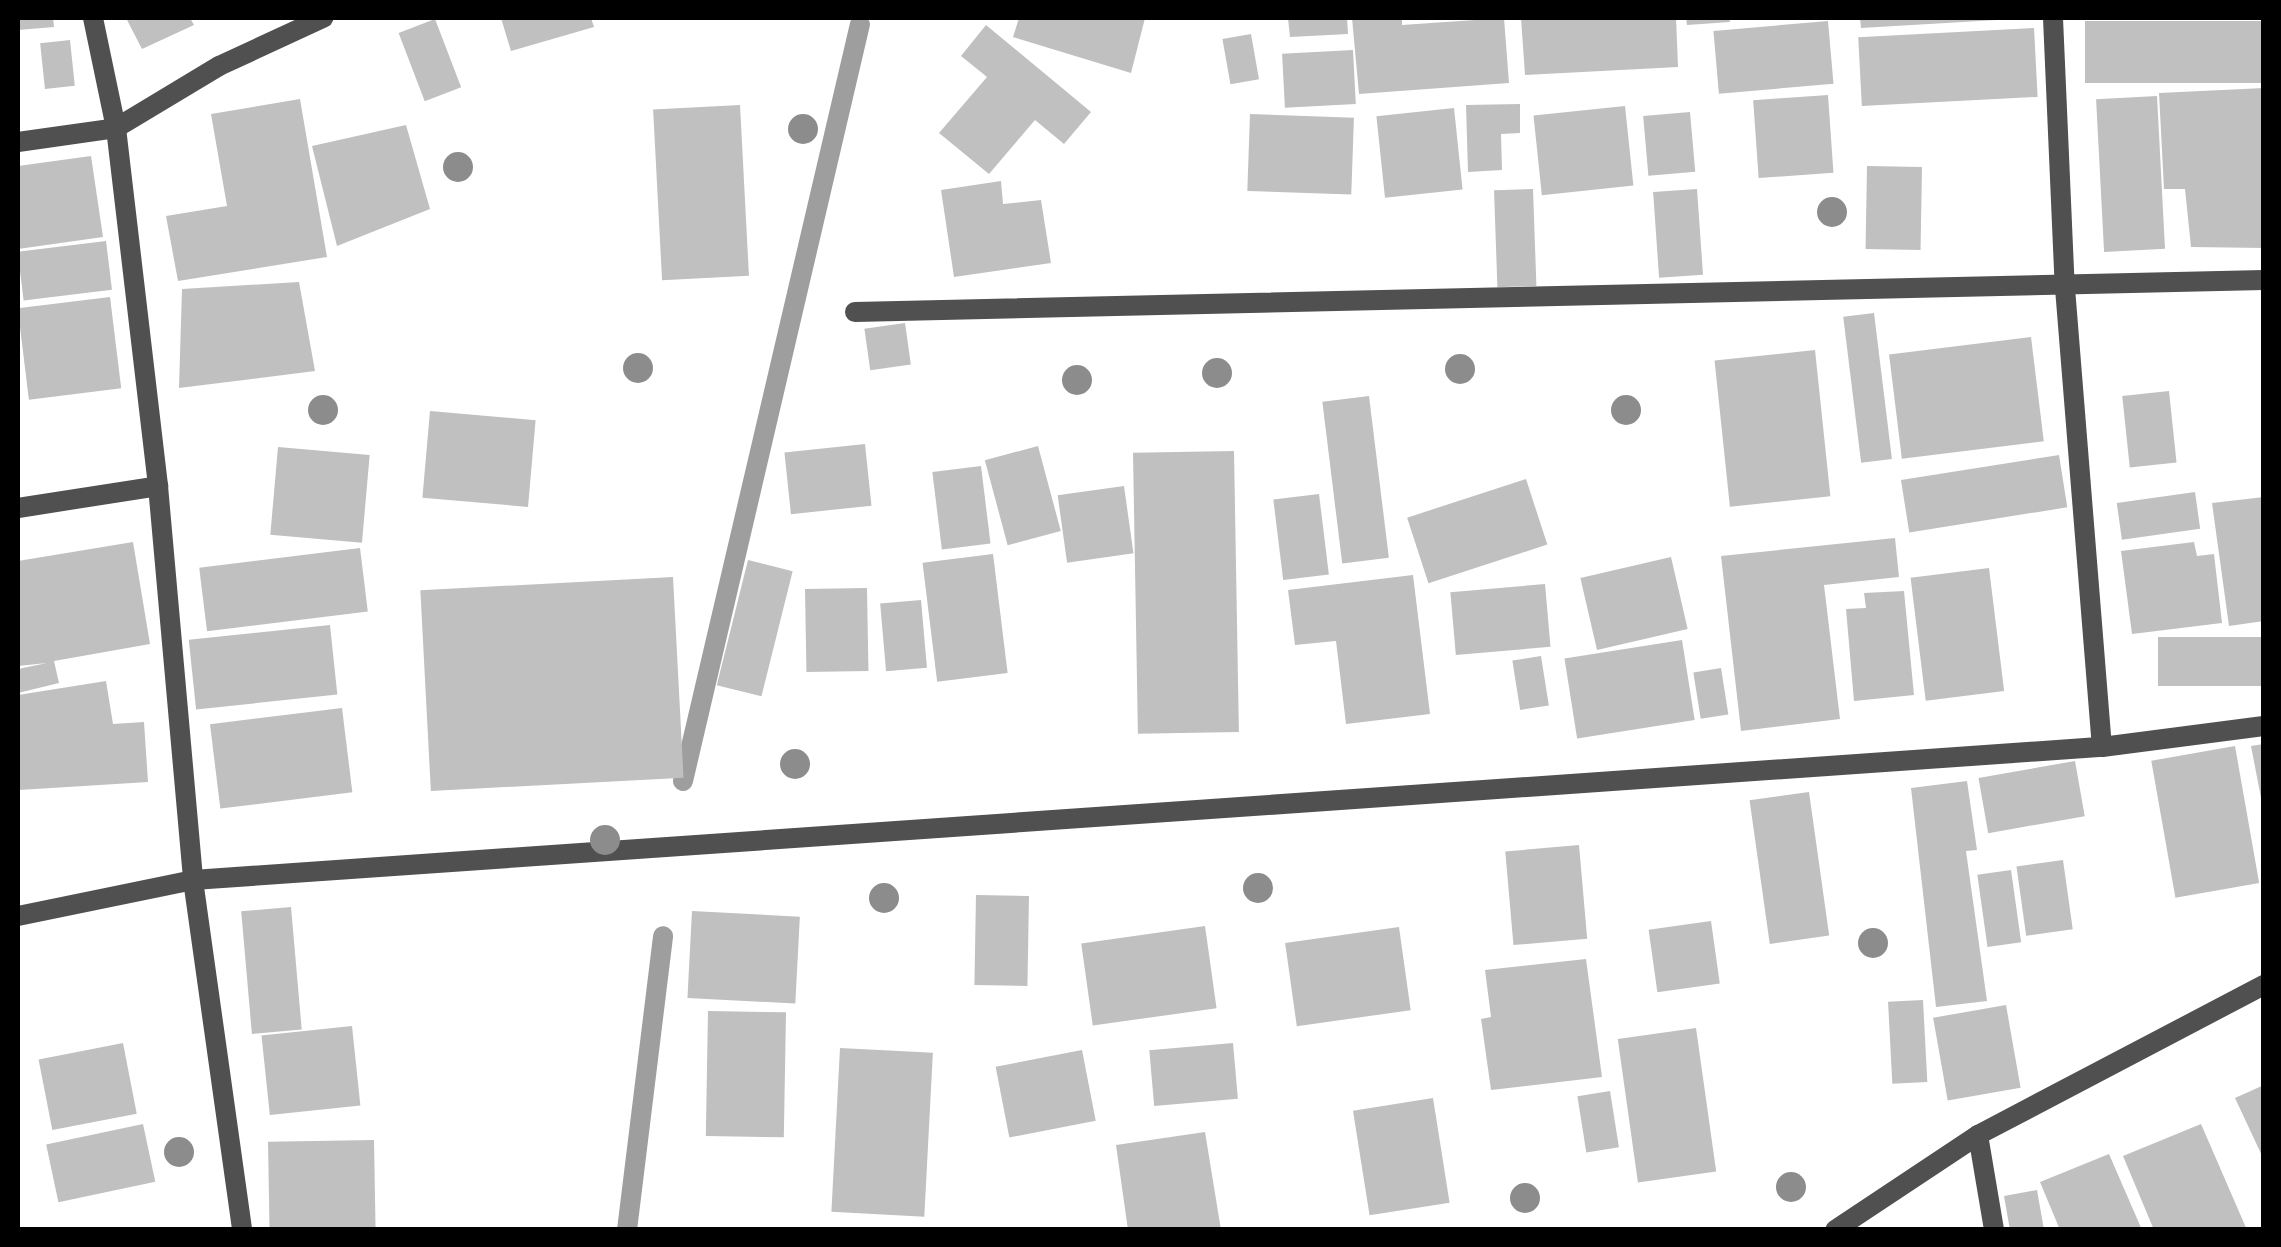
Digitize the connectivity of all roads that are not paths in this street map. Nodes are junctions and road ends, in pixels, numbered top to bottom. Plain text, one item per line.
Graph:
1 (93, 18) edge
2 (322, 18) edge
3 (2053, 18) edge
4 (116, 128) junction
5 (18, 142) edge
6 (2264, 280) edge
7 (2065, 288) junction
8 (855, 312) dead end
9 (158, 486) junction
10 (18, 508) edge
11 (2264, 726) edge
12 (2102, 747) junction
13 (194, 880) junction
14 (18, 916) edge
15 (2264, 986) edge
16 (1978, 1135) junction
17 (242, 1230) edge
18 (1835, 1230) edge
19 (1994, 1230) edge

1 - 4 street
2 - 4 street
3 - 7 street
4 - 5 street
4 - 9 street
6 - 7 street
7 - 8 street
7 - 12 street
9 - 10 street
9 - 13 street
11 - 12 street
12 - 13 street
13 - 14 street
13 - 17 street
15 - 16 street
16 - 18 street
16 - 19 street

